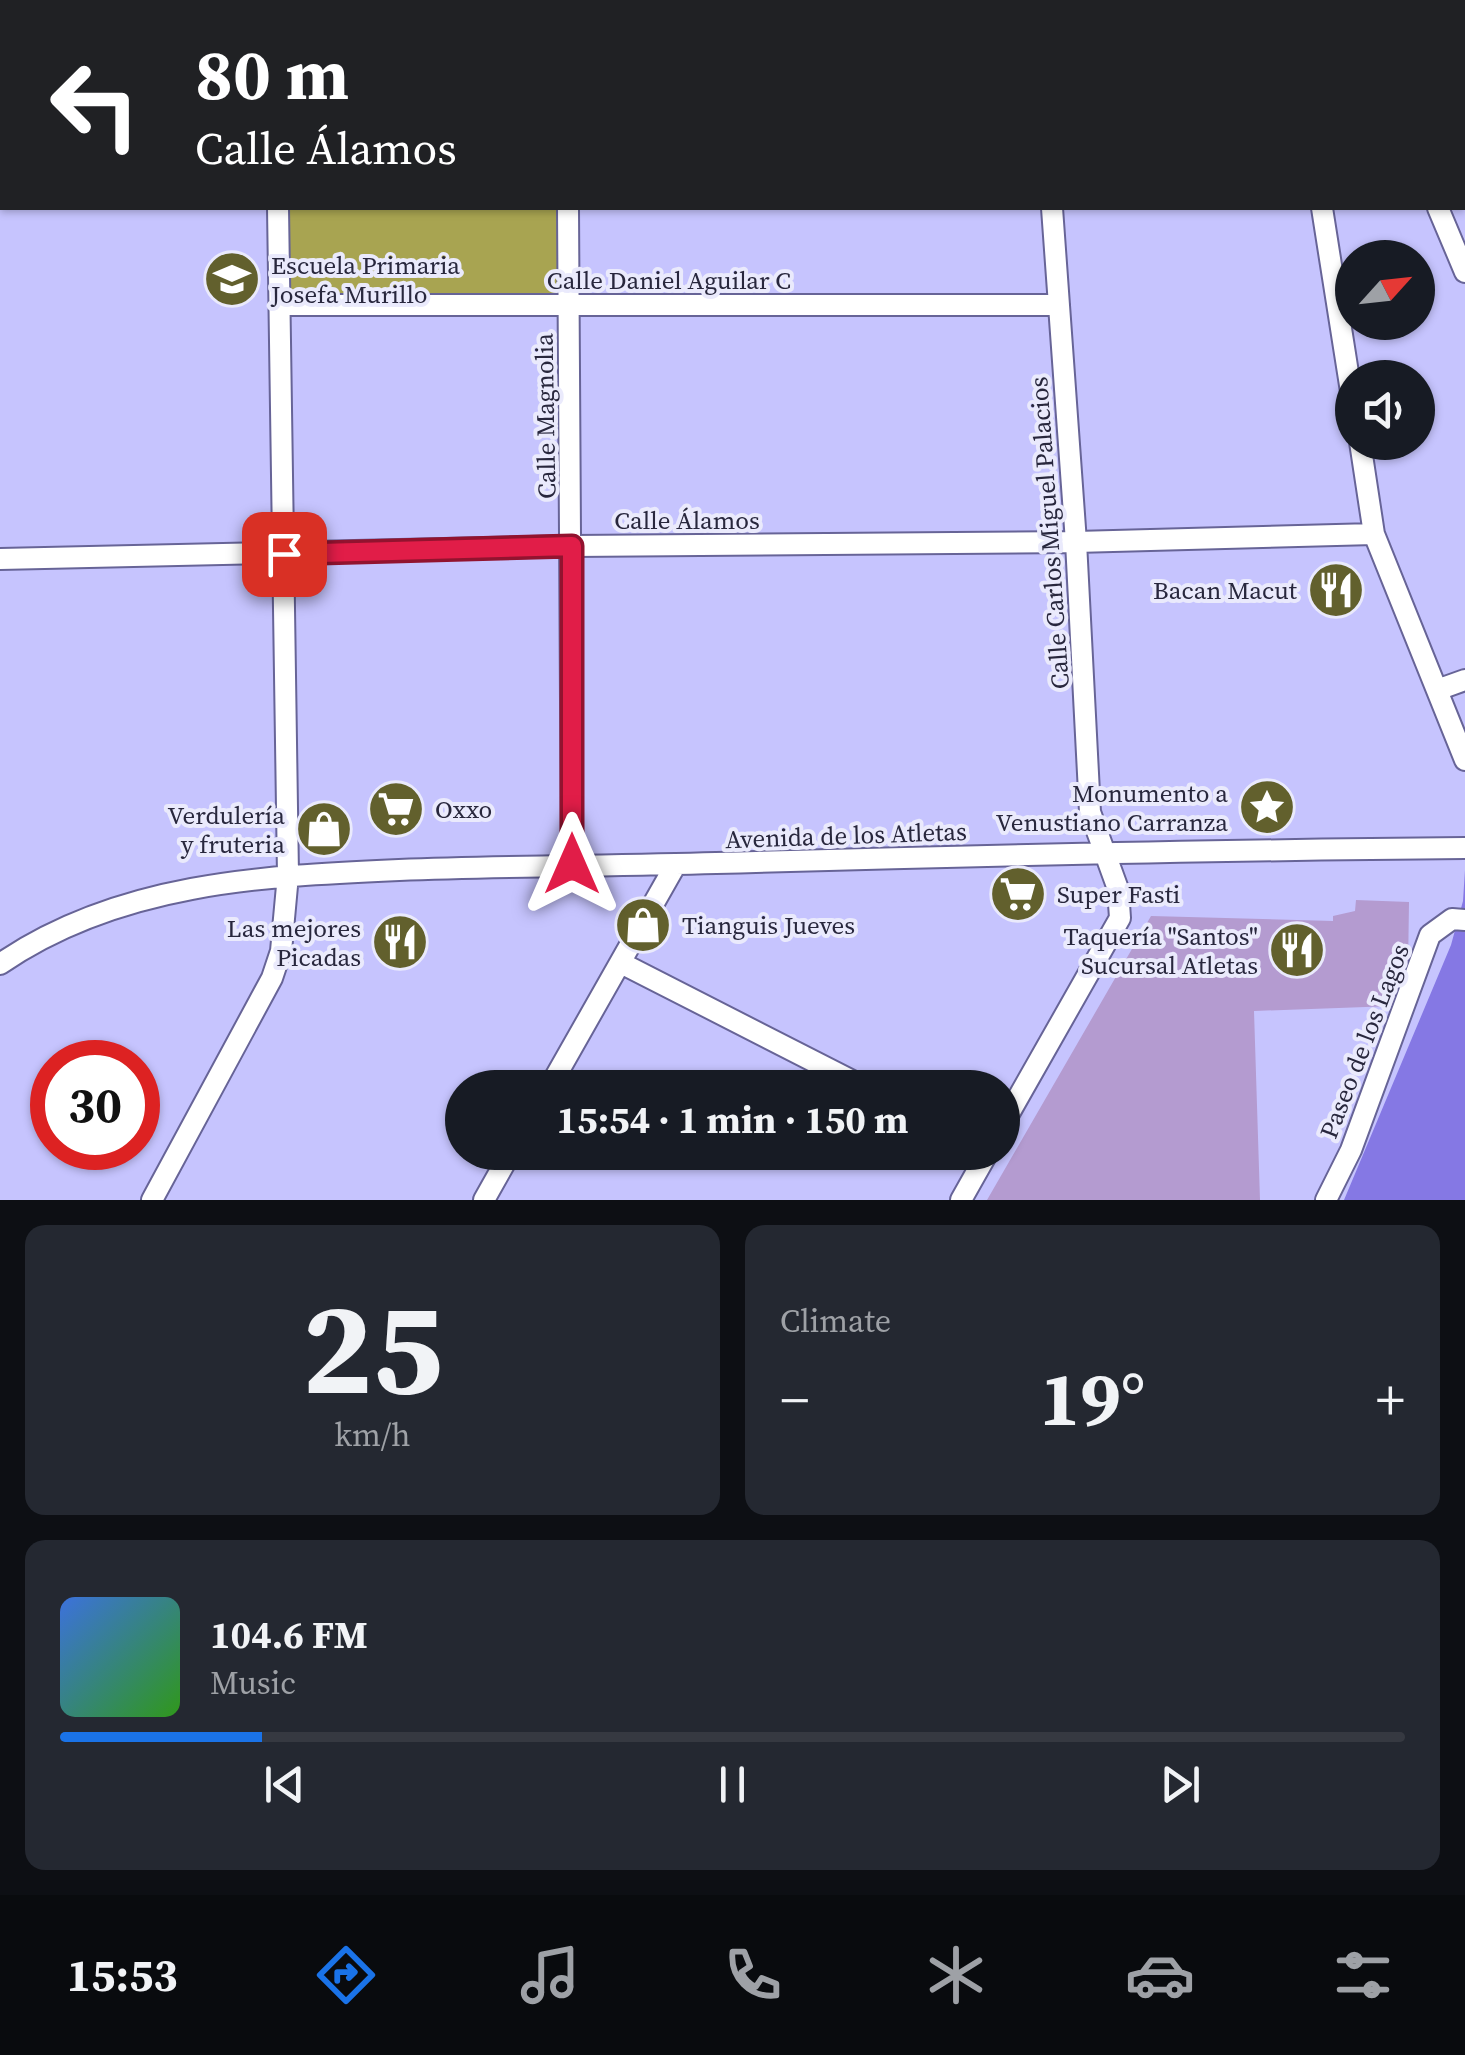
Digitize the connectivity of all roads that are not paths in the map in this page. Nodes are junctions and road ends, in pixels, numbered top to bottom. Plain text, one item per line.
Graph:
1 (278, 210) edge
2 (568, 210) edge
3 (1052, 210) edge
4 (1322, 210) edge
5 (1439, 210) edge
6 (1465, 272) edge
7 (279, 305) junction
8 (1059, 305) junction
9 (569, 306) junction
10 (1346, 360) edge
11 (1363, 460) edge
12 (1374, 534) junction
13 (1076, 542) junction
14 (572, 546) junction
15 (284, 554) junction
16 (0, 559) edge
17 (1465, 680) edge
18 (1438, 690) junction
19 (1465, 760) edge
20 (1465, 848) edge
21 (1104, 852) junction
22 (572, 864) junction
23 (676, 864) junction
24 (288, 875) junction
25 (1458, 920) edge
26 (621, 963) junction
27 (0, 964) edge
28 (559, 1070) edge
29 (831, 1070) edge
30 (1020, 1094) edge
31 (501, 1170) edge
32 (978, 1170) edge
33 (152, 1200) edge
34 (484, 1200) edge
35 (961, 1200) edge
36 (1326, 1200) edge

1 - 7 street
2 - 9 street, Calle Magnolia
3 - 8 street, Calle Carlos Miguel Palacios
4 - 10 street
5 - 6 street
7 - 9 street, Calle Daniel Aguilar C
7 - 15 street
8 - 9 street, Calle Daniel Aguilar C
8 - 13 street, Calle Carlos Miguel Palacios
9 - 14 street, Calle Magnolia
11 - 12 street
12 - 13 street, Calle Álamos
12 - 18 street
13 - 14 street, Calle Álamos
13 - 21 street, Calle Carlos Miguel Palacios
14 - 15 street, Calle Álamos
14 - 22 street, Calle Magnolia
15 - 16 street, Calle Álamos
15 - 24 street
17 - 18 street
18 - 19 street
20 - 21 street, Avenida de los Atletas
21 - 23 street, Avenida de los Atletas
21 - 30 street, Calle Carlos Miguel Palacios
22 - 23 street, Avenida de los Atletas
22 - 24 street, Avenida de los Atletas
23 - 26 street
24 - 27 street, Avenida de los Atletas
24 - 33 street
25 - 36 street, Paseo de los Lagos
26 - 28 street
26 - 29 street
31 - 34 street
32 - 35 street

